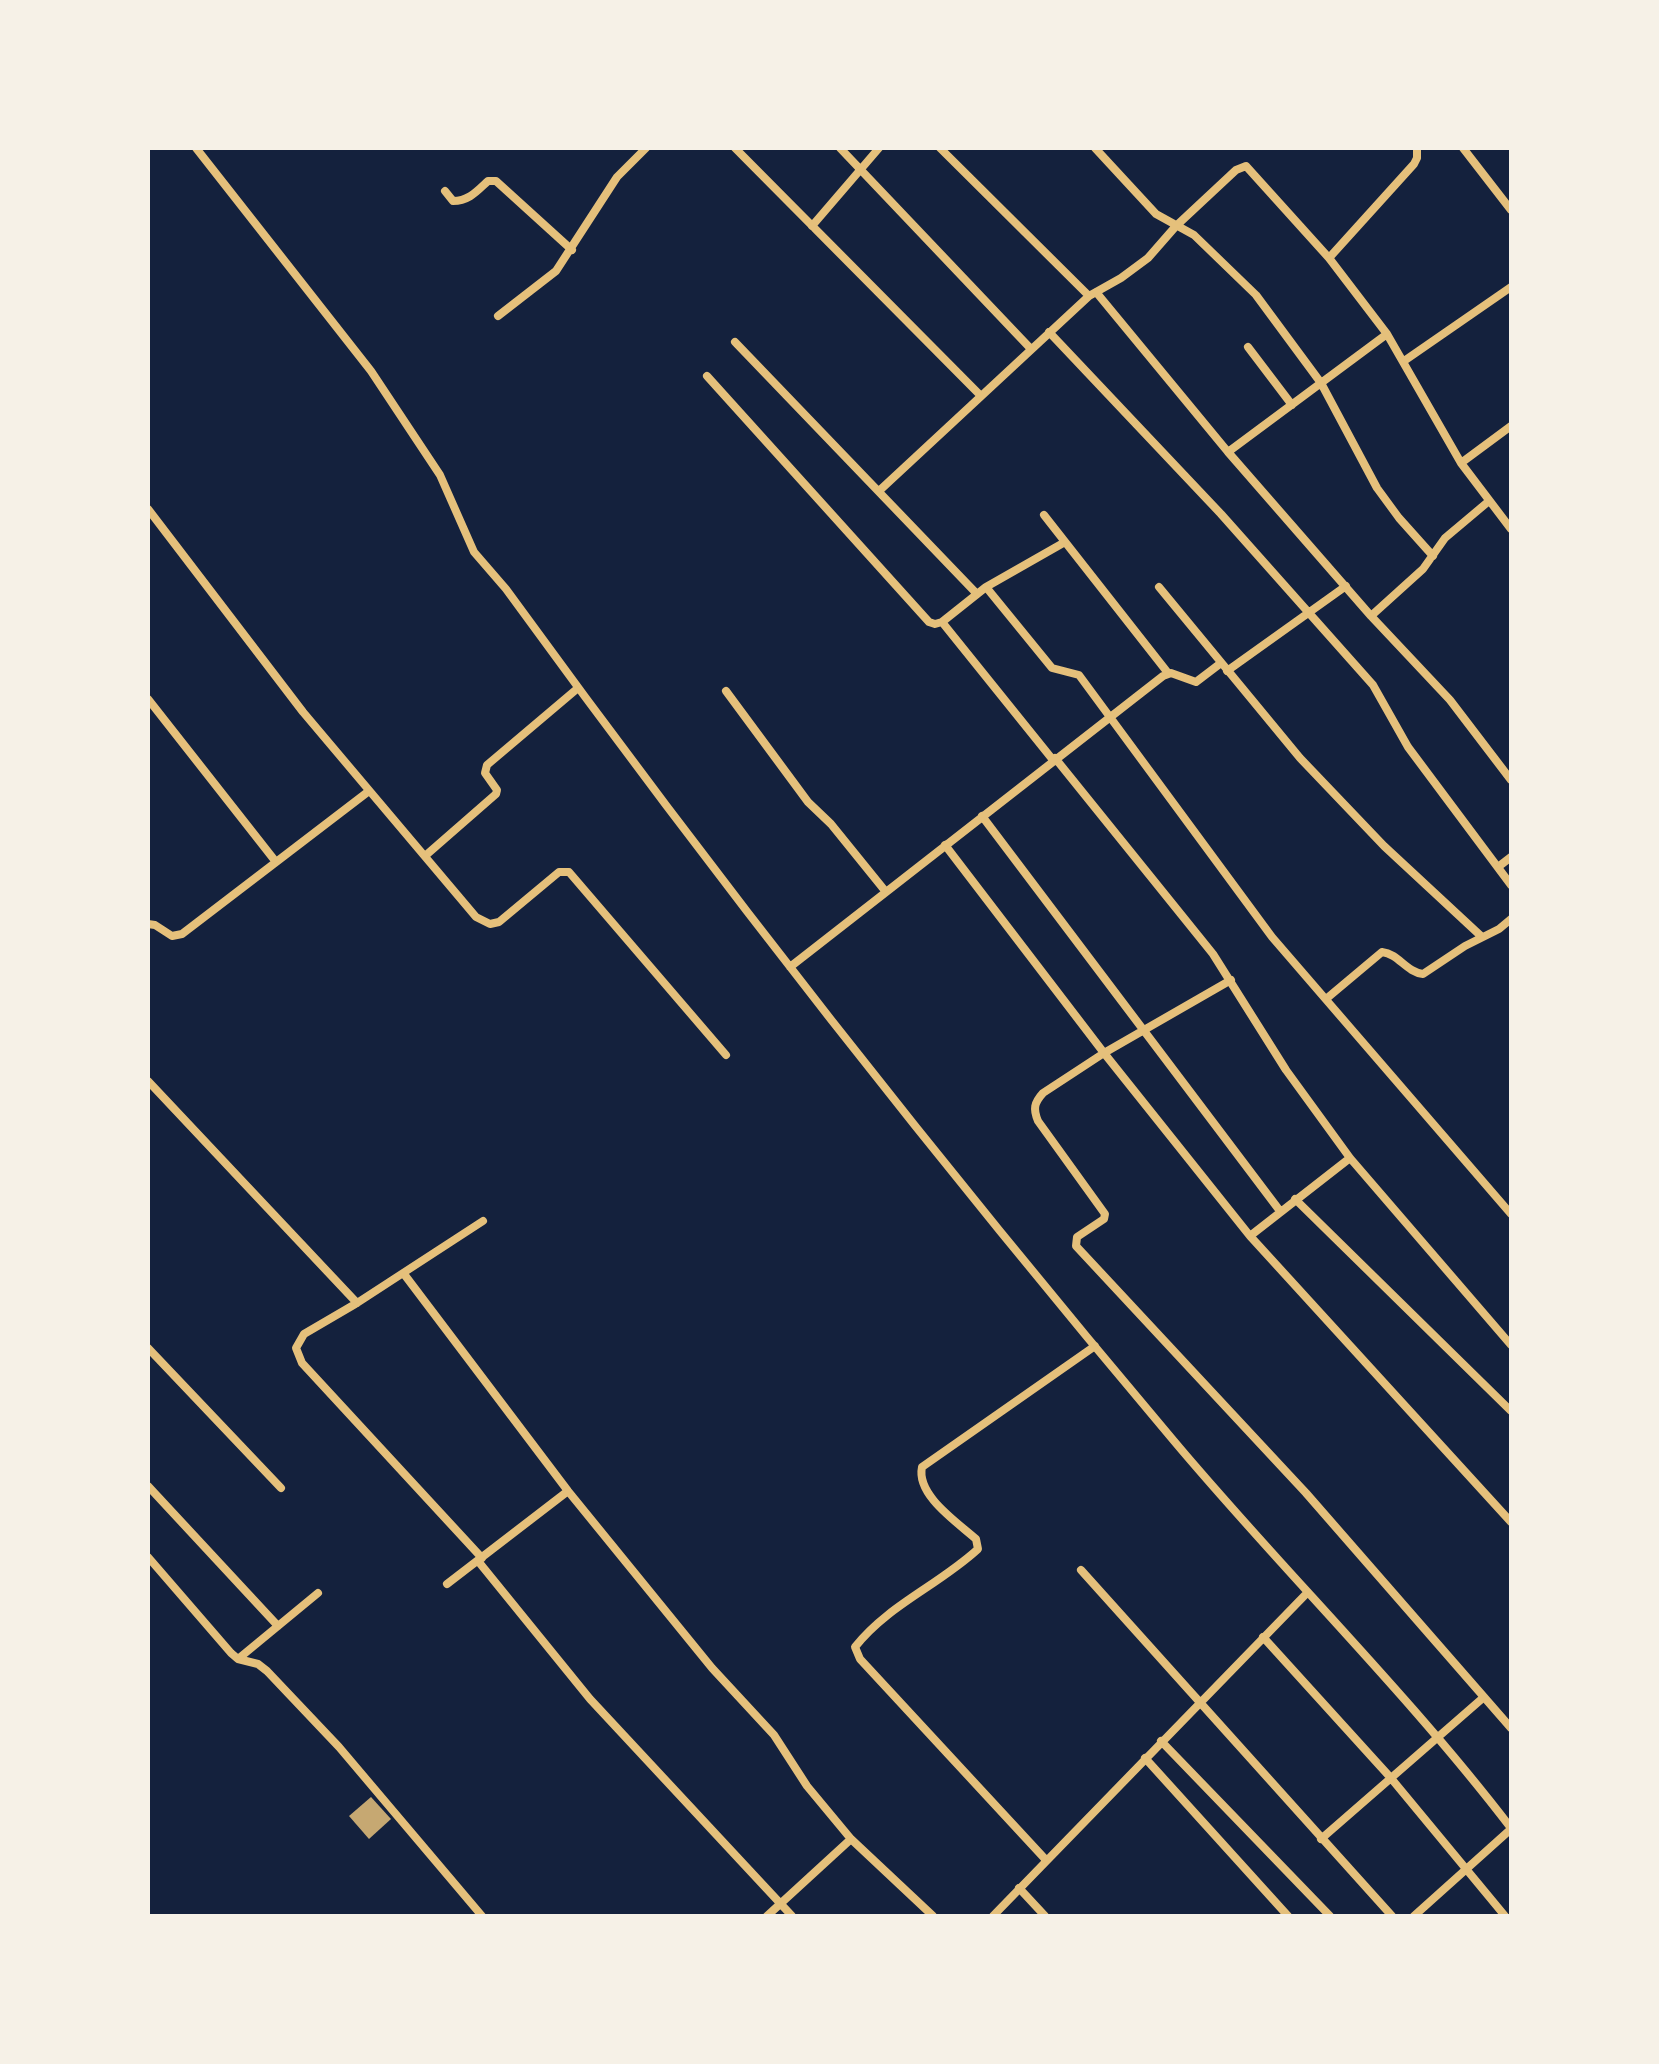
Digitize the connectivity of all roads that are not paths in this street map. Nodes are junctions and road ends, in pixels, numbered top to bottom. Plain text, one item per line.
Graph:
1 (196, 148) edge
2 (646, 148) edge
3 (735, 148) edge
4 (840, 148) edge
5 (879, 148) edge
6 (940, 148) edge
7 (1095, 148) edge
8 (1417, 148) edge
9 (1463, 148) edge
10 (861, 170) junction
11 (445, 191) dead end
12 (1511, 210) edge
13 (812, 226) junction
14 (1176, 226) junction
15 (572, 250) junction
16 (1329, 258) junction
17 (1511, 287) edge
18 (1093, 294) junction
19 (498, 316) dead end
20 (1049, 332) junction
21 (1387, 334) junction
22 (735, 342) dead end
23 (1248, 347) dead end
24 (1031, 349) junction
25 (1404, 361) junction
26 (707, 376) dead end
27 (1321, 383) junction
28 (981, 396) junction
29 (1292, 405) junction
30 (1511, 426) edge
31 (1228, 452) junction
32 (1461, 463) junction
33 (879, 491) junction
34 (1489, 501) junction
35 (148, 509) edge
36 (1044, 515) dead end
37 (1511, 529) edge
38 (1065, 542) junction
39 (1433, 556) junction
40 (1346, 586) junction
41 (986, 587) junction
42 (1159, 587) dead end
43 (977, 594) junction
44 (1309, 613) junction
45 (1371, 616) junction
46 (942, 622) junction
47 (1221, 663) junction
48 (1227, 671) junction
49 (1168, 673) junction
50 (578, 688) junction
51 (726, 691) dead end
52 (148, 699) edge
53 (1109, 716) junction
54 (1054, 759) junction
55 (1511, 780) edge
56 (369, 791) junction
57 (982, 816) junction
58 (945, 845) junction
59 (425, 856) junction
60 (1511, 857) edge
61 (276, 862) junction
62 (1498, 867) junction
63 (1511, 885) edge
64 (886, 892) junction
65 (1511, 919) edge
66 (148, 924) edge
67 (1482, 937) junction
68 (790, 967) junction
69 (1231, 980) junction
70 (1326, 999) junction
71 (1144, 1030) junction
72 (1104, 1053) junction
73 (726, 1055) dead end
74 (148, 1081) edge
75 (1350, 1158) junction
76 (1295, 1199) junction
77 (1280, 1211) junction
78 (1511, 1214) edge
79 (483, 1221) dead end
80 (1250, 1236) junction
81 (404, 1274) junction
82 (357, 1303) junction
83 (1511, 1345) edge
84 (1095, 1346) junction
85 (148, 1348) edge
86 (1511, 1411) edge
87 (148, 1486) edge
88 (281, 1488) dead end
89 (568, 1491) junction
90 (1511, 1522) edge
91 (148, 1557) edge
92 (480, 1560) junction
93 (1081, 1570) dead end
94 (447, 1584) dead end
95 (1308, 1592) junction
96 (318, 1593) dead end
97 (278, 1626) junction
98 (1263, 1637) junction
99 (238, 1659) junction
100 (1484, 1697) junction
101 (1199, 1702) junction
102 (1511, 1728) edge
103 (1437, 1738) junction
104 (1161, 1741) junction
105 (1145, 1758) junction
106 (1390, 1777) junction
107 (1511, 1829) edge
108 (851, 1839) junction
109 (1321, 1839) junction
110 (1046, 1860) junction
111 (1466, 1869) junction
112 (1019, 1888) junction
113 (780, 1903) junction
114 (482, 1916) edge
115 (767, 1916) edge
116 (792, 1916) edge
117 (933, 1916) edge
118 (993, 1916) edge
119 (1045, 1916) edge
120 (1288, 1916) edge
121 (1330, 1916) edge
122 (1392, 1916) edge
123 (1414, 1916) edge
124 (1505, 1916) edge

1 - 50 street
2 - 15 street
3 - 13 street
4 - 10 street
5 - 10 street
6 - 18 street
7 - 14 street
8 - 16 street
9 - 12 street
10 - 13 street
10 - 24 street
11 - 15 street
13 - 28 street
14 - 16 street
14 - 18 street
14 - 27 street
15 - 19 street
16 - 21 street
17 - 25 street
18 - 20 street
18 - 31 street
20 - 24 street
20 - 44 street
21 - 25 street
21 - 27 street
22 - 33 street
23 - 29 street
24 - 28 street
25 - 32 street
26 - 46 street
27 - 29 street
27 - 39 street
28 - 33 street
29 - 31 street
30 - 32 street
31 - 40 street
32 - 34 street
33 - 43 street
34 - 37 street
34 - 39 street
35 - 56 street
36 - 38 street
38 - 41 street
38 - 49 street
39 - 45 street
40 - 44 street
40 - 45 street
41 - 43 street
41 - 53 street
42 - 47 street
43 - 46 street
44 - 48 street
44 - 62 street
45 - 55 street
46 - 54 street
47 - 48 street
47 - 49 street
48 - 67 street
49 - 53 street
50 - 59 street
50 - 68 street
51 - 64 street
52 - 61 street
53 - 54 street
53 - 70 street
54 - 57 street
54 - 69 street
56 - 59 street
56 - 61 street
57 - 58 street
57 - 71 street
58 - 64 street
58 - 72 street
59 - 73 street
60 - 62 street
61 - 66 street
62 - 63 street
64 - 68 street
65 - 67 street
67 - 70 street
68 - 84 street
69 - 71 street
69 - 75 street
70 - 78 street
71 - 72 street
71 - 77 street
72 - 80 street
72 - 100 street
74 - 82 street
75 - 76 street
75 - 83 street
76 - 77 street
76 - 86 street
77 - 80 street
79 - 81 street
80 - 90 street
81 - 82 street
81 - 89 street
82 - 92 street
84 - 95 street
84 - 110 street
85 - 88 street
87 - 97 street
89 - 92 street
89 - 108 street
91 - 99 street
92 - 94 street
92 - 113 street
93 - 101 street
95 - 98 street
95 - 103 street
96 - 97 street
97 - 99 street
98 - 101 street
98 - 106 street
99 - 114 street
100 - 102 street
100 - 103 street
101 - 104 street
101 - 109 street
103 - 106 street
103 - 107 street
104 - 105 street
104 - 121 street
105 - 110 street
105 - 120 street
106 - 109 street
106 - 111 street
107 - 111 street
108 - 113 street
108 - 117 street
109 - 122 street
110 - 112 street
111 - 123 street
111 - 124 street
112 - 118 street
112 - 119 street
113 - 115 street
113 - 116 street

